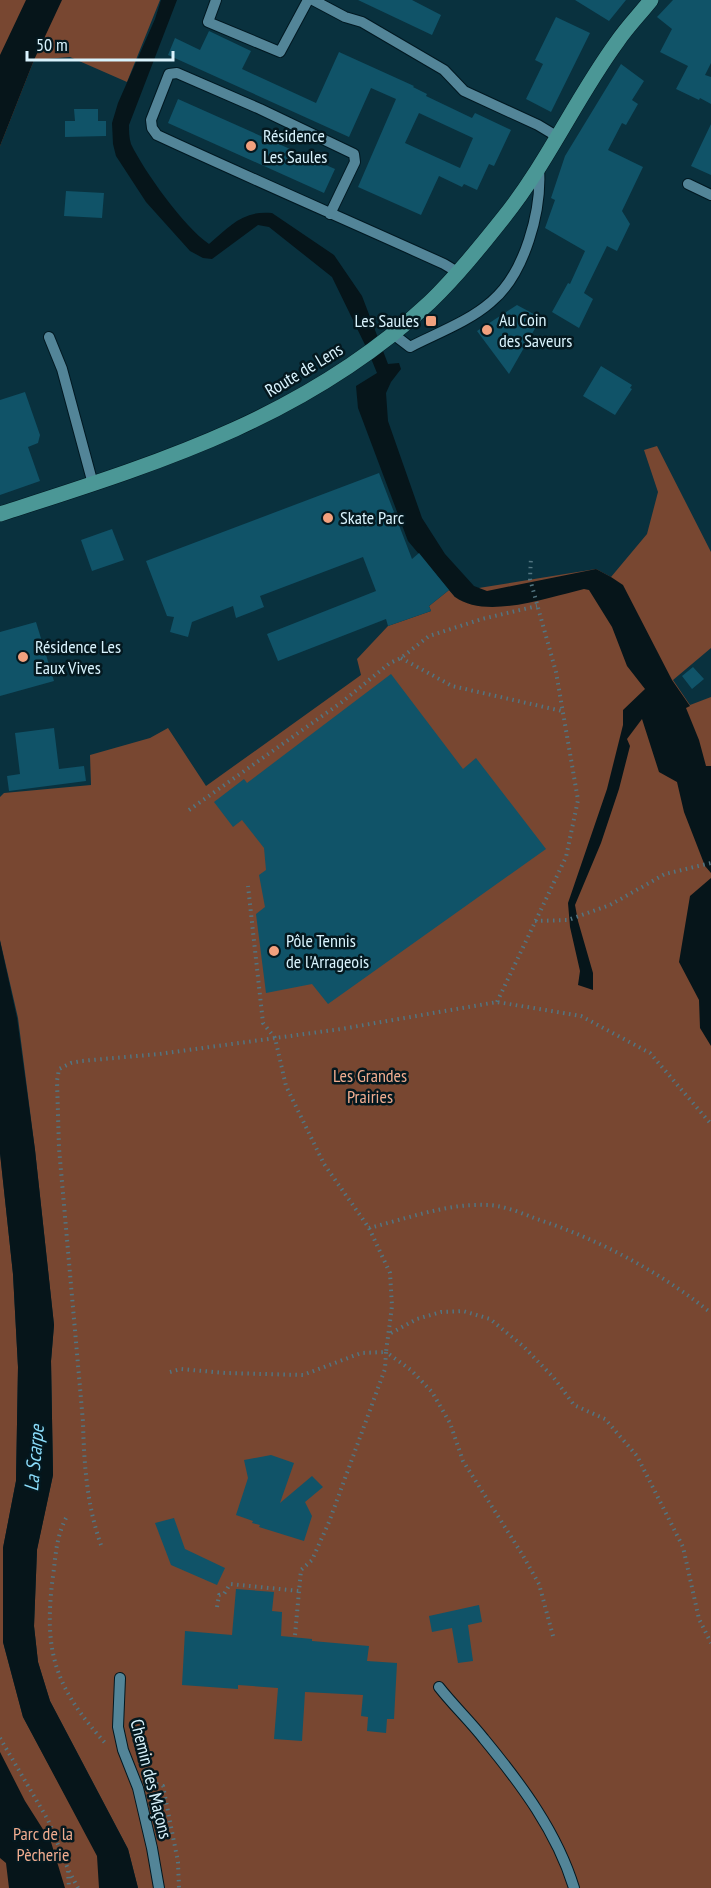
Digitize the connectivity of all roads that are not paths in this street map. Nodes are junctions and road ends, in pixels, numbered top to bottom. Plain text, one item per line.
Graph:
1 (216, 0) edge
2 (309, 0) edge
3 (314, 0) edge
4 (651, 0) edge
5 (558, 137) junction
6 (539, 168) junction
7 (688, 184) dead end
8 (711, 195) edge
9 (330, 214) junction
10 (459, 273) junction
11 (49, 337) dead end
12 (387, 338) junction
13 (93, 484) junction
14 (0, 514) edge
15 (120, 1678) dead end
16 (439, 1687) dead end
17 (159, 1888) edge
18 (574, 1888) edge

1 - 2 lane
3 - 5 lane
4 - 5 main road, Route de Lens
5 - 6 main road, Route de Lens
6 - 10 main road, Route de Lens
6 - 12 lane
7 - 8 lane
9 - 9 lane
9 - 10 lane
10 - 12 main road, Route de Lens
11 - 13 lane
12 - 13 main road, Route de Lens
13 - 14 main road, Route de Lens
15 - 17 lane, Chemin des Maçons
16 - 18 lane

